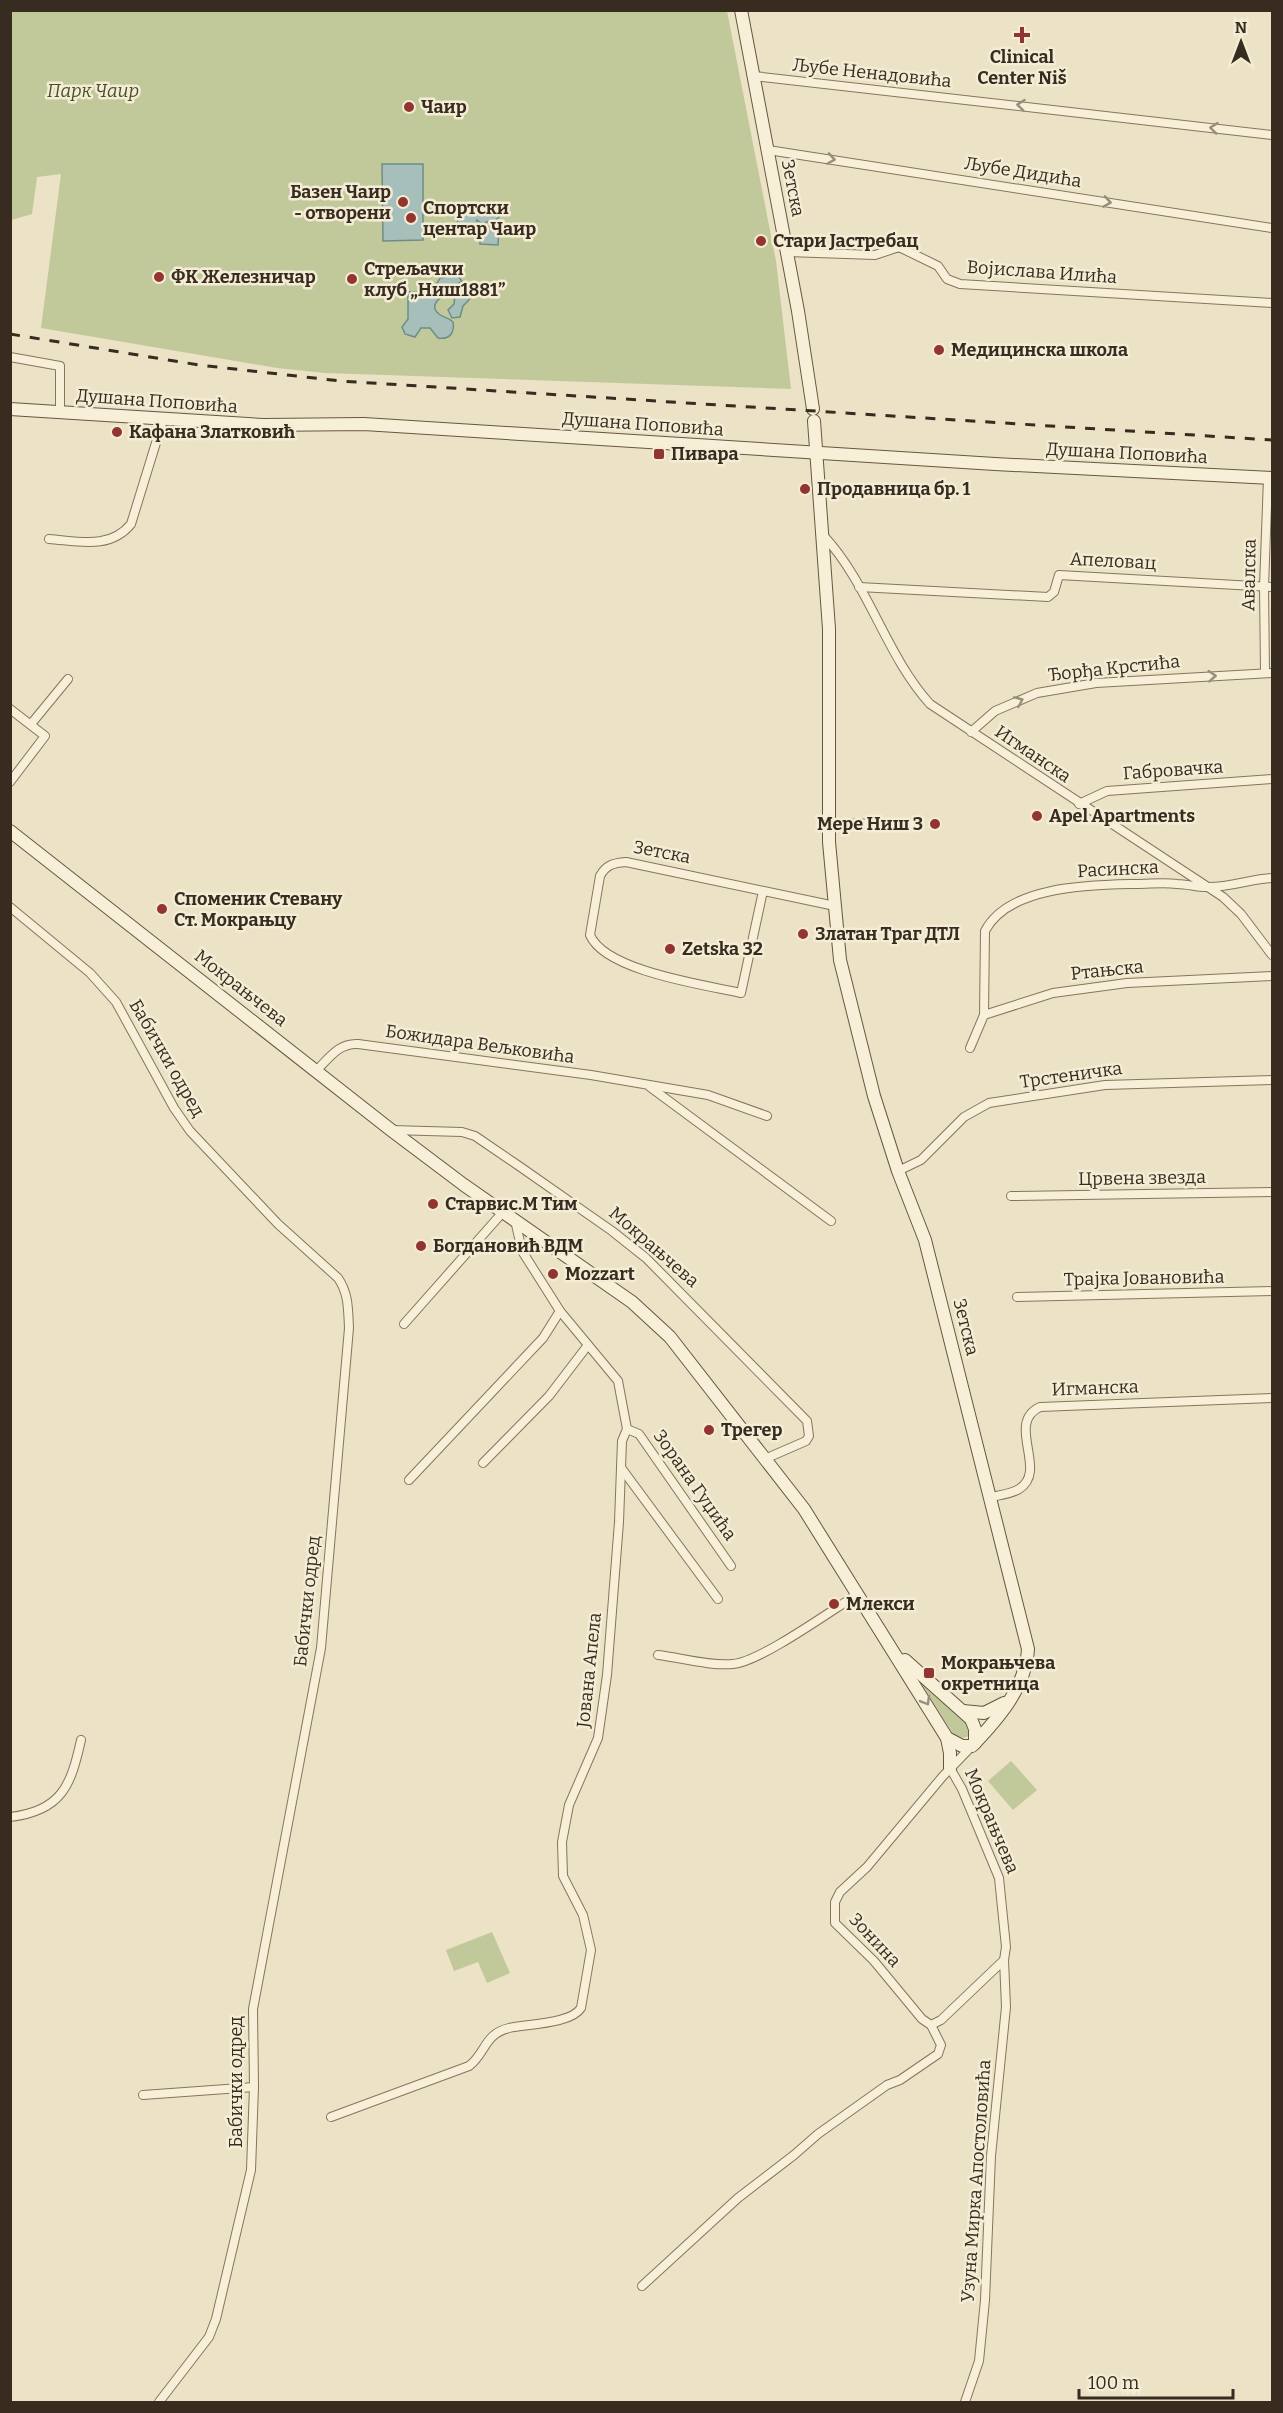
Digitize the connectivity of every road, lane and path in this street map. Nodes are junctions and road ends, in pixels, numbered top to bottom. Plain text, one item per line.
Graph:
1 (741, 10) edge
2 (754, 76) junction
3 (1272, 135) edge
4 (768, 150) junction
5 (1272, 228) edge
6 (787, 252) junction
7 (1272, 303) edge
8 (10, 357) edge
9 (10, 410) edge
10 (60, 412) junction
11 (163, 420) junction
12 (815, 453) junction
13 (1270, 478) edge
14 (823, 535) junction
15 (49, 539) dead end
16 (859, 587) junction
17 (1268, 587) edge
18 (1269, 673) edge
19 (68, 679) dead end
20 (10, 709) edge
21 (31, 724) junction
22 (971, 732) junction
23 (1272, 779) edge
24 (11, 780) edge
25 (1079, 804) junction
26 (912, 823) dead end
27 (829, 824) junction
28 (10, 831) edge
29 (1272, 878) edge
30 (1206, 888) junction
31 (763, 891) junction
32 (835, 906) junction
33 (10, 907) edge
34 (1272, 955) edge
35 (1272, 976) edge
36 (984, 1015) junction
37 (970, 1048) dead end
38 (317, 1071) junction
39 (1272, 1080) edge
40 (648, 1085) junction
41 (767, 1116) dead end
42 (391, 1130) junction
43 (898, 1171) junction
44 (1272, 1192) edge
45 (1011, 1197) dead end
46 (503, 1212) junction
47 (515, 1220) junction
48 (831, 1221) dead end
49 (1272, 1291) edge
50 (1017, 1297) dead end
51 (560, 1311) junction
52 (404, 1324) dead end
53 (588, 1345) junction
54 (1272, 1398) edge
55 (627, 1429) junction
56 (767, 1458) junction
57 (483, 1463) dead end
58 (621, 1469) junction
59 (409, 1480) dead end
60 (991, 1497) junction
61 (731, 1566) dead end
62 (858, 1594) junction
63 (718, 1599) dead end
64 (895, 1652) junction
65 (658, 1655) dead end
66 (1010, 1700) junction
67 (963, 1711) junction
68 (947, 1738) junction
69 (81, 1740) dead end
70 (974, 1744) junction
71 (950, 1768) junction
72 (10, 1817) edge
73 (1004, 1960) junction
74 (931, 2025) junction
75 (254, 2087) junction
76 (143, 2095) dead end
77 (331, 2118) dead end
78 (642, 2286) dead end
79 (159, 2403) edge
80 (965, 2403) edge

1 - 2 street, Зетска
3 -> 2 street, Љубе Ненадовића
2 - 4 street, Зетска
4 -> 5 street, Љубе Дидића
4 - 6 street, Зетска
6 - 7 street, Војислава Илића
6 - 12 street, Зетска
8 - 10 street
9 - 10 street, Душана Поповића
10 - 11 street, Душана Поповића
11 - 12 street, Душана Поповића
11 - 15 street
12 - 13 street, Душана Поповића
12 - 14 street, Зетска
13 - 17 street, Авалска
14 - 16 street, Игманска
14 - 27 street, Зетска
16 - 17 street, Апеловац
16 - 22 street, Игманска
17 - 18 street, Авалска
22 -> 18 street, Ђорђа Крстића
19 - 21 street
20 - 21 street
21 - 24 street
22 - 25 street, Игманска
23 - 25 street, Габровачка
25 - 30 street, Игманска
26 - 27 street
27 - 32 street, Зетска
28 - 38 street, Мокрањчева
29 - 30 street
30 - 34 street, Игманска
30 - 36 street, Расинска
31 - 31 street, Зетска
31 - 32 street, Зетска
32 - 43 street, Зетска
33 - 75 street, Бабички одред
35 - 36 street, Ртањска
36 - 37 street
38 - 40 street, Божидара Вељковића
38 - 42 street, Мокрањчева
39 - 43 street, Трстеничка
40 - 41 street, Божидара Вељковића
40 - 48 street, Божидара Вељковића
42 - 46 street, Мокрањчева
42 - 56 street, Мокрањчева
43 - 60 street, Зетска
44 - 45 street, Црвена звезда
46 - 47 street, Мокрањчева
46 - 52 street
47 - 51 street, Јована Апела
47 - 56 street, Мокрањчева
49 - 50 street, Трајка Јовановића
51 - 53 street, Јована Апела
51 - 59 street
53 - 55 street, Јована Апела
53 - 57 street
54 - 60 street, Игманска
55 - 58 street, Јована Апела
55 - 61 street, Зорана Гуџића
56 - 62 street, Мокрањчева
58 - 63 street
58 - 77 street, Јована Апела
60 - 66 street, Зетска
62 - 64 street, Мокрањчева
62 - 65 street
64 - 67 street, Мокрањчева
64 -> 68 street, Мокрањчева
66 - 67 street
66 - 70 street, Зетска
67 - 70 street, Мокрањчева
68 - 70 street, Мокрањчева
68 - 71 street
69 - 72 street
70 - 71 street, Зонина
71 - 73 street, Мокрањчева
71 - 74 street, Зонина
73 - 74 street
73 - 80 street, Узуна Мирка Апостоловића
74 - 78 street
75 - 76 street
75 - 79 street, Бабички одред

